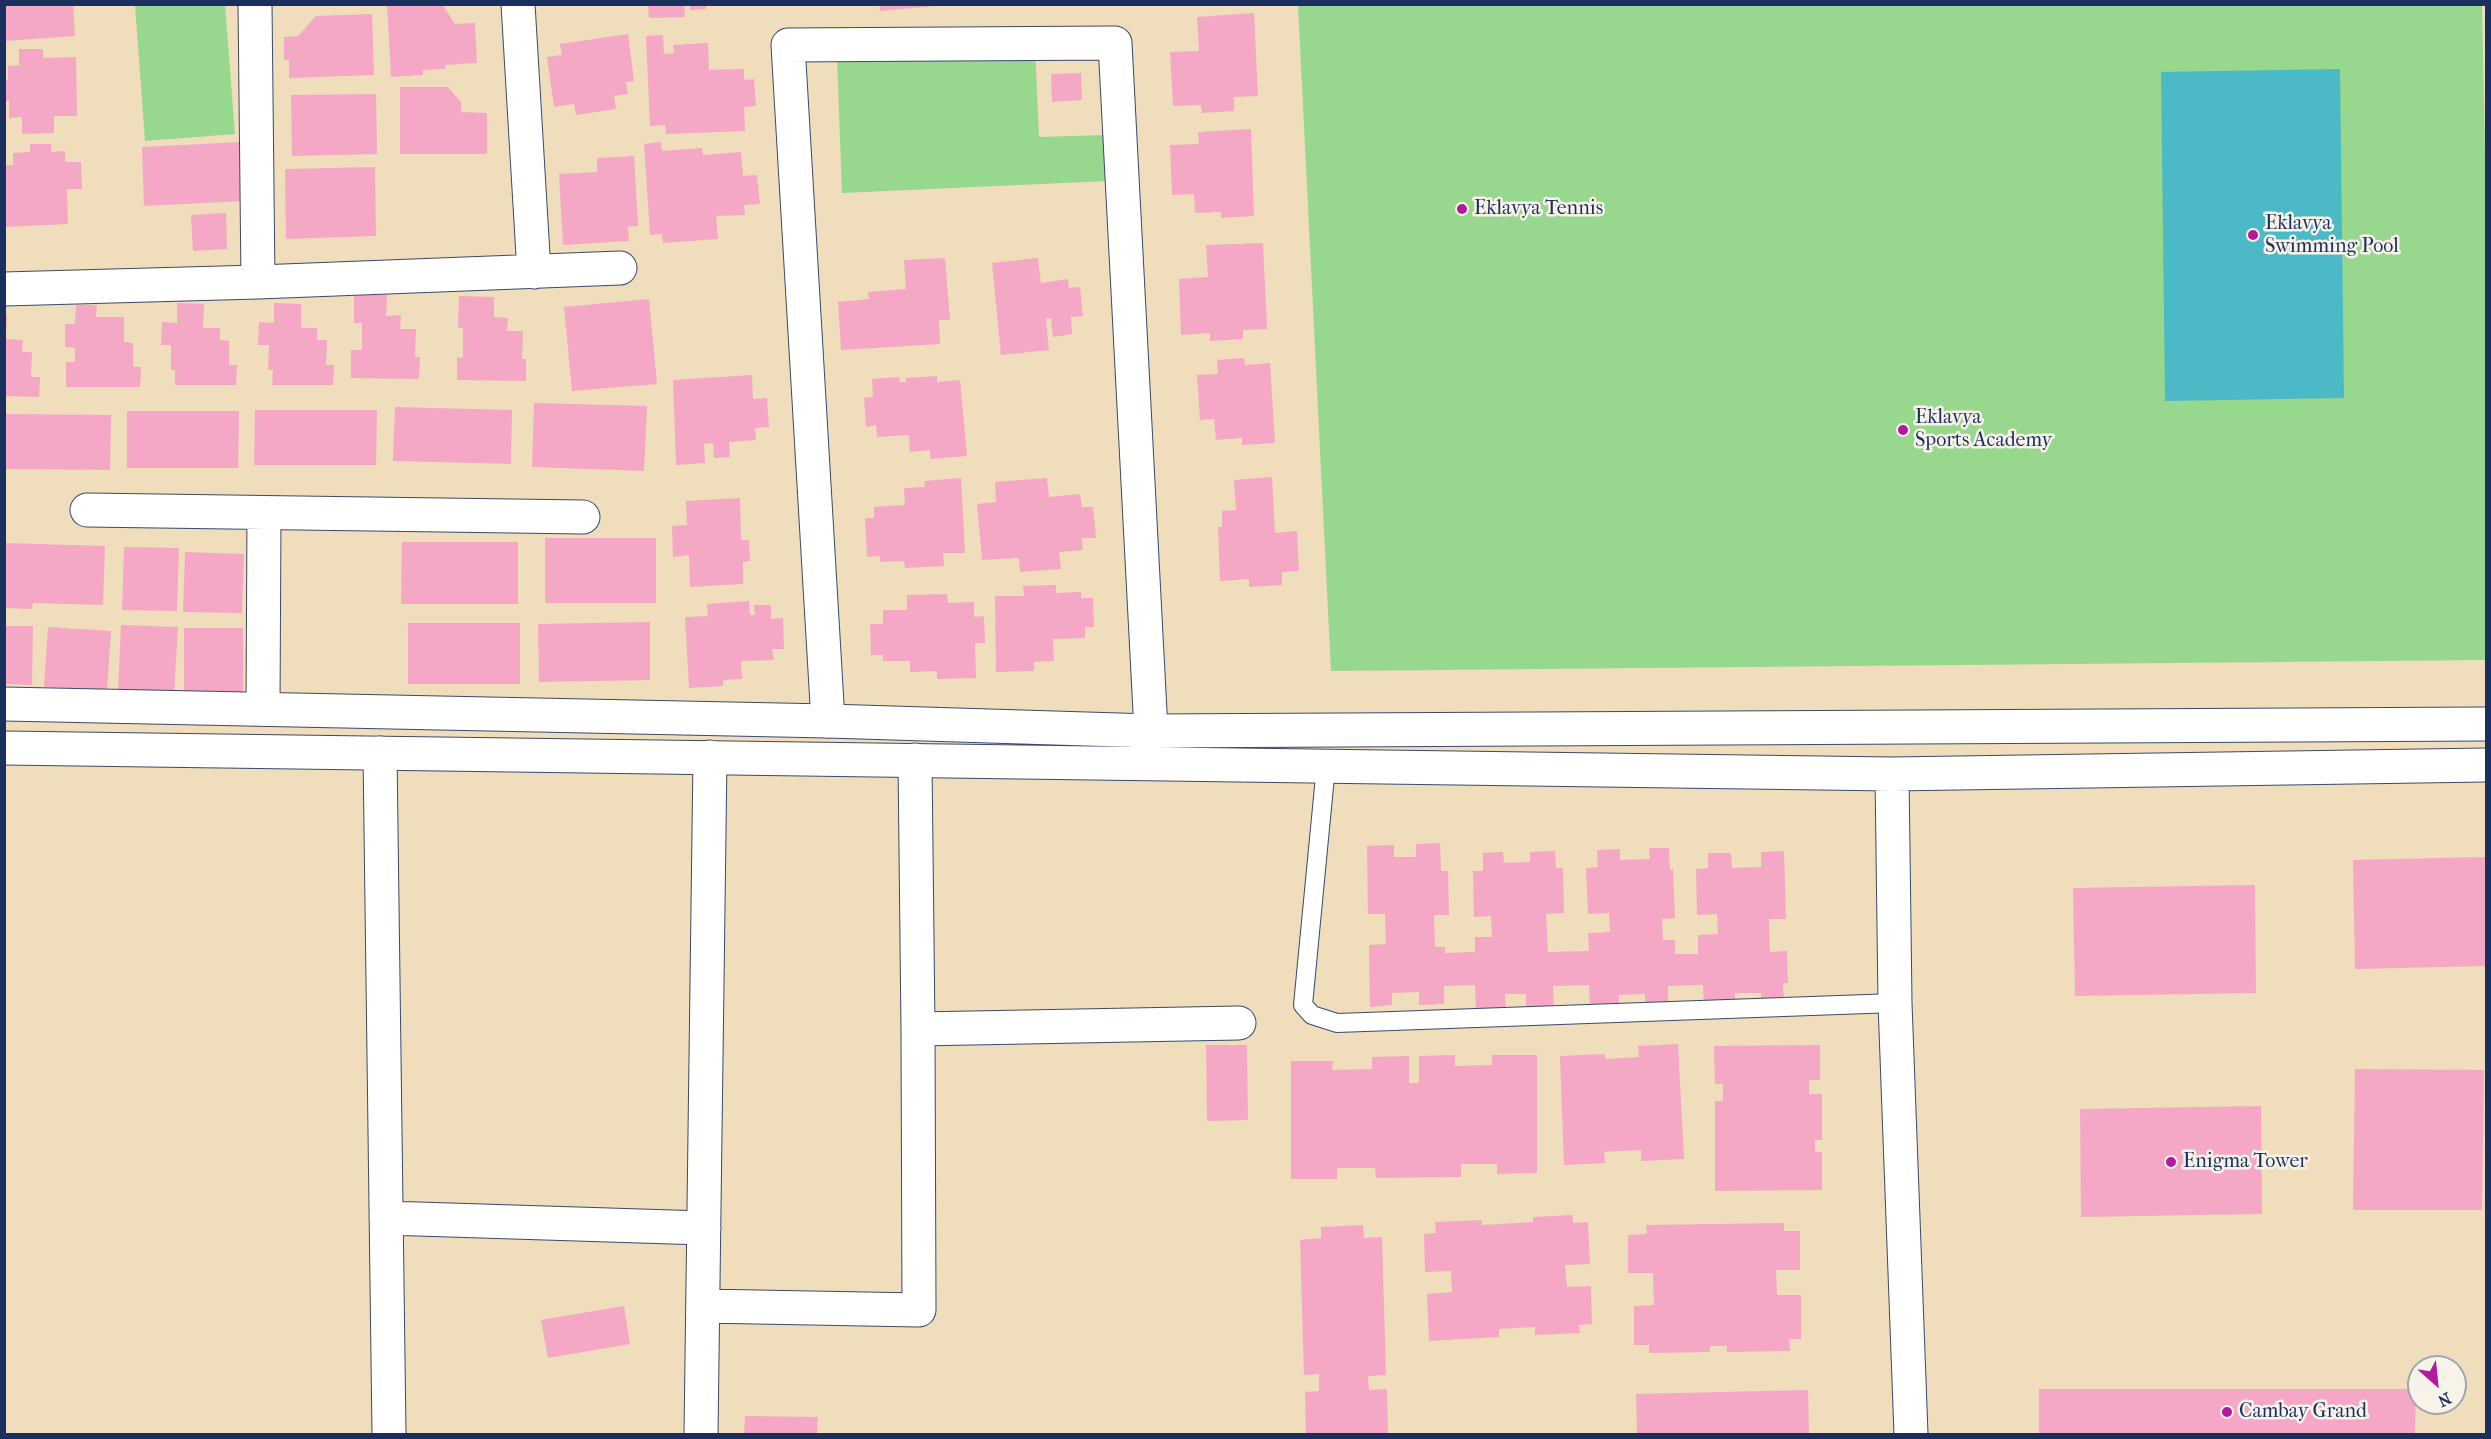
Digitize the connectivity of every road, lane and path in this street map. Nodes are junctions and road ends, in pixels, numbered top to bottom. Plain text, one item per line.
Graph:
1 (255, 4) edge
2 (518, 4) edge
3 (620, 268) dead end
4 (534, 272) junction
5 (258, 282) junction
6 (4, 289) edge
7 (87, 510) dead end
8 (264, 513) junction
9 (583, 517) dead end
10 (4, 704) edge
11 (263, 709) junction
12 (828, 721) junction
13 (2487, 724) edge
14 (1151, 731) junction
15 (4, 748) edge
16 (380, 753) junction
17 (710, 757) junction
18 (915, 760) junction
19 (2487, 765) edge
20 (1326, 766) junction
21 (1892, 774) junction
22 (1895, 1003) junction
23 (1239, 1023) dead end
24 (918, 1029) junction
25 (386, 1218) junction
26 (704, 1228) junction
27 (703, 1306) junction
28 (389, 1434) edge
29 (701, 1434) edge
30 (1911, 1434) edge

1 - 5 street
2 - 4 street
3 - 4 street
4 - 5 street
5 - 6 street
7 - 8 street
8 - 9 street
8 - 11 street
10 - 11 street
11 - 12 street
12 - 14 street
12 - 14 street
13 - 14 street
15 - 16 street
16 - 17 street
16 - 25 street
17 - 18 street
17 - 26 street
18 - 20 street
18 - 24 street
19 - 21 street
20 - 21 street
20 - 22 lane
21 - 22 street
22 - 30 street
23 - 24 street
24 - 27 street
25 - 26 street
25 - 28 street
26 - 27 street
27 - 29 street

